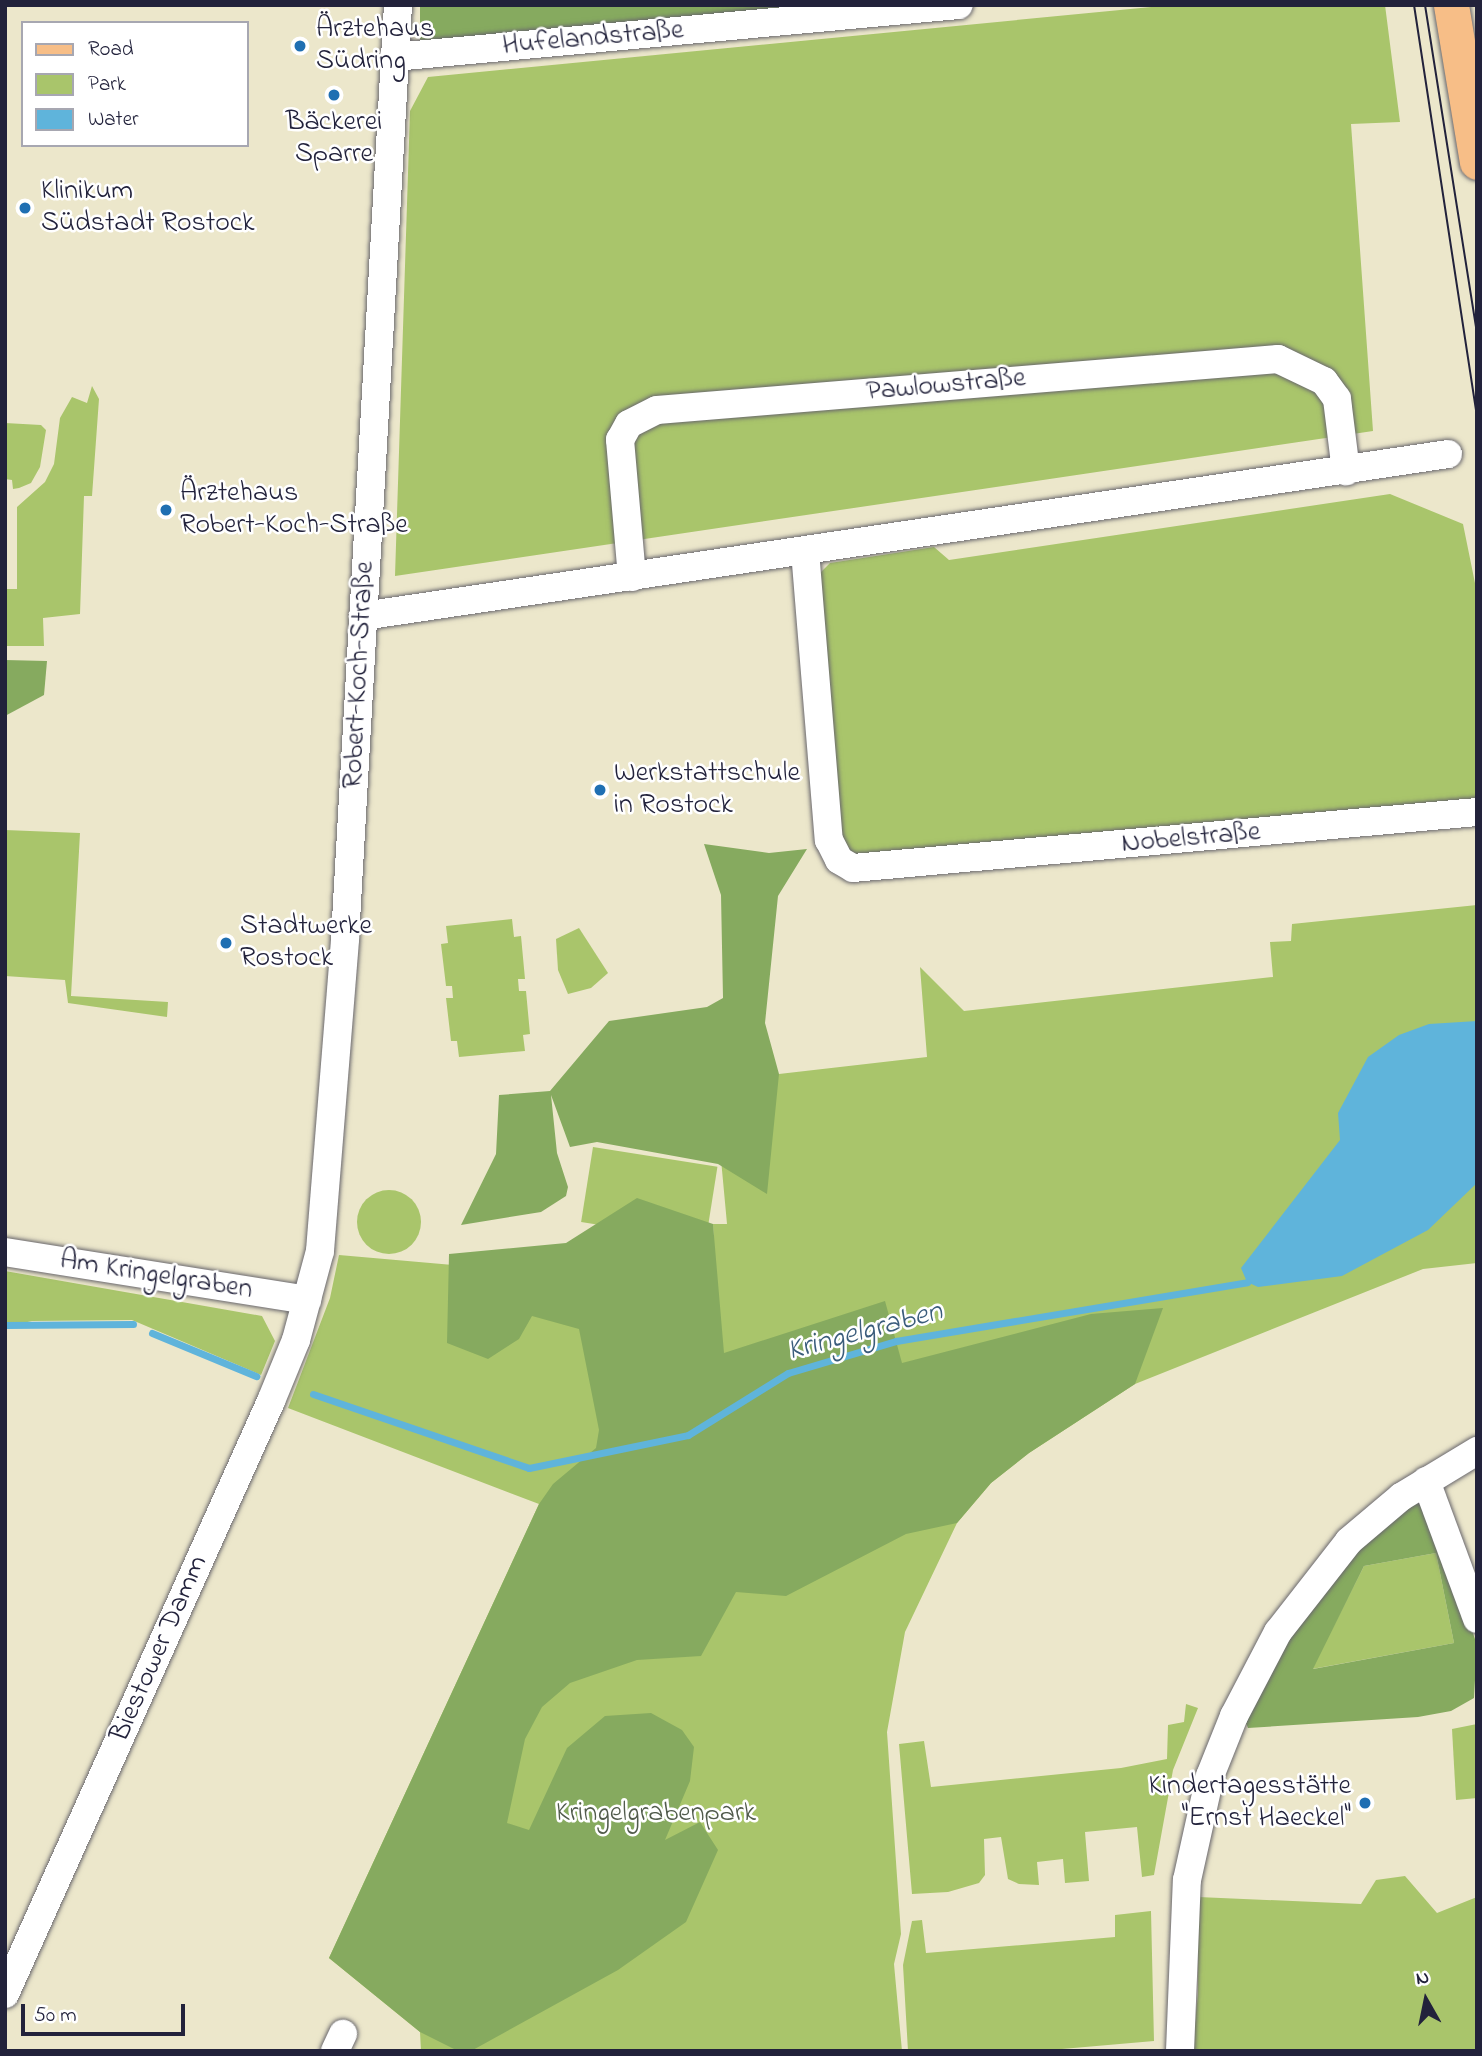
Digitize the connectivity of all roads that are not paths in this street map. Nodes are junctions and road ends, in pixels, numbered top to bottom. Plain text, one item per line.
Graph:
1 (398, 5) edge
2 (959, 5) edge
3 (1451, 5) edge
4 (394, 57) junction
5 (1477, 162) edge
6 (1448, 454) dead end
7 (1346, 471) junction
8 (805, 551) junction
9 (632, 577) junction
10 (363, 615) junction
11 (1477, 812) edge
12 (5, 1252) edge
13 (307, 1300) junction
14 (1477, 1451) edge
15 (1426, 1481) junction
16 (1477, 1619) edge
17 (5, 1994) edge
18 (1180, 2051) edge

1 - 4 street, Robert-Koch-Straße
2 - 4 street, Hufelandstraße
3 - 5 main road
4 - 10 street, Robert-Koch-Straße
6 - 7 street
7 - 8 street
7 - 9 street, Pawlowstraße
8 - 9 street
8 - 11 street, Nobelstraße
9 - 10 street
10 - 13 street, Robert-Koch-Straße
12 - 13 street, Am Kringelgraben
13 - 17 street, Biestower Damm
14 - 15 street
15 - 16 street
15 - 18 street

